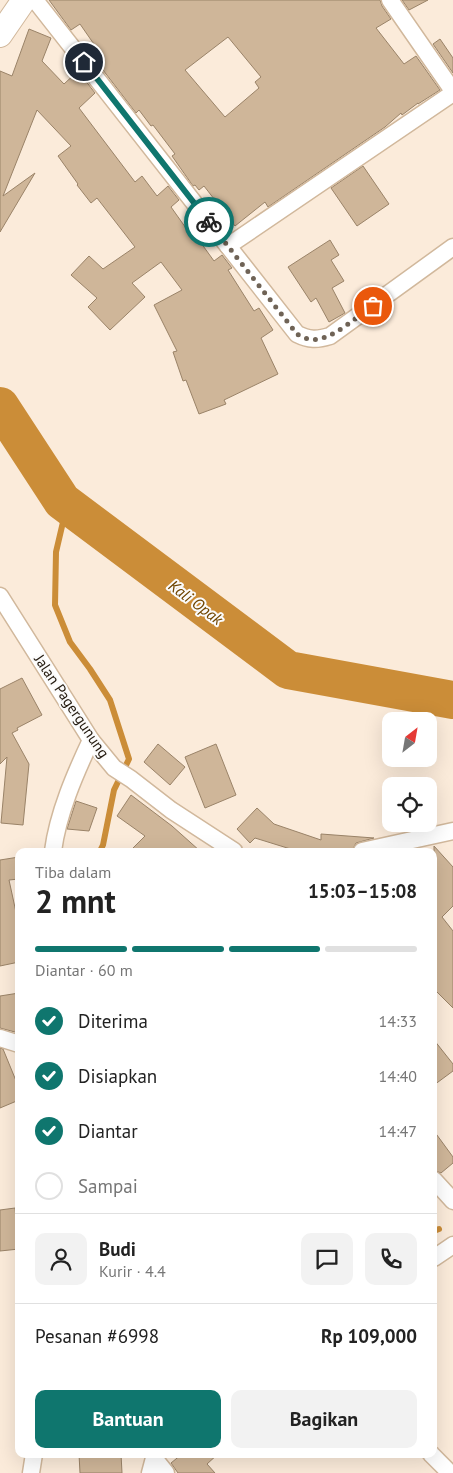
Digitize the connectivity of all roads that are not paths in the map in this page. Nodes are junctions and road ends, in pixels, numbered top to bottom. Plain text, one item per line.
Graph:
1 (24, 0) edge
2 (35, 0) edge
3 (390, 0) edge
4 (0, 35) edge
5 (453, 92) edge
6 (228, 246) junction
7 (453, 247) edge
8 (0, 596) edge
9 (91, 740) junction
10 (453, 831) edge
11 (54, 848) edge
12 (229, 848) edge
13 (376, 848) edge
14 (0, 1038) edge
15 (15, 1043) edge
16 (437, 1183) edge
17 (453, 1201) edge
18 (453, 1245) edge
19 (437, 1256) edge
20 (33, 1458) edge
21 (434, 1458) edge
22 (154, 1460) edge
23 (446, 1472) edge
24 (31, 1473) edge
25 (166, 1473) edge

1 - 4 main road
2 - 6 street
3 - 5 street
5 - 6 street
6 - 7 street
8 - 9 street, Jalan Pagergunung
9 - 11 street
9 - 12 street, Jalan Pagergunung
10 - 13 street
14 - 15 street
16 - 17 street
18 - 19 street
20 - 24 street
21 - 23 street
22 - 25 street

